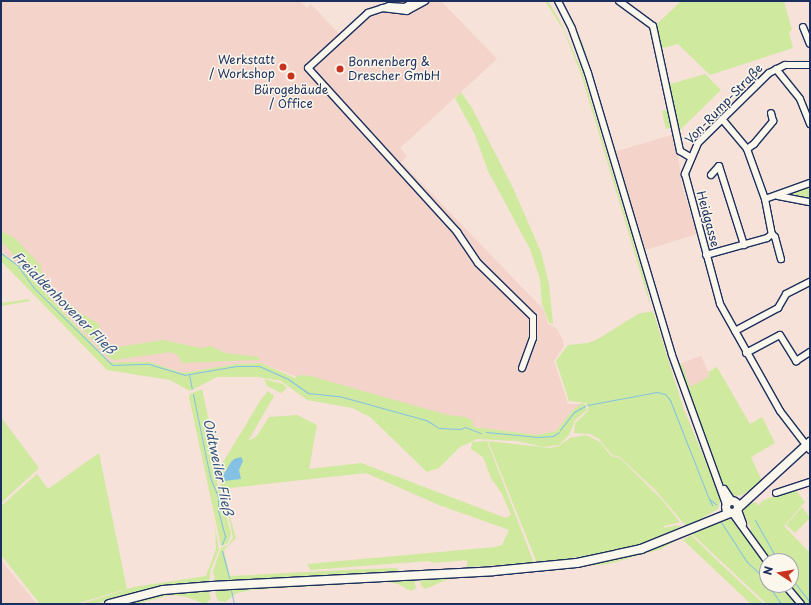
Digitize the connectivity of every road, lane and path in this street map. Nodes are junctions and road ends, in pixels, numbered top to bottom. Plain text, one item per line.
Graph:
1 (415, 1) edge
2 (425, 1) edge
3 (553, 1) edge
4 (558, 1) edge
5 (619, 1) edge
6 (382, 4) edge
7 (803, 27) dead end
8 (576, 43) junction
9 (810, 44) edge
10 (810, 65) edge
11 (776, 69) junction
12 (770, 113) dead end
13 (722, 119) junction
14 (810, 124) edge
15 (747, 149) junction
16 (690, 157) junction
17 (711, 175) dead end
18 (810, 183) edge
19 (778, 196) junction
20 (765, 199) junction
21 (810, 202) edge
22 (772, 234) junction
23 (744, 244) junction
24 (706, 255) junction
25 (781, 260) dead end
26 (810, 282) edge
27 (735, 331) junction
28 (810, 352) edge
29 (746, 353) junction
30 (522, 368) dead end
31 (809, 445) edge
32 (810, 482) edge
33 (776, 493) dead end
34 (732, 507) junction
35 (761, 553) edge
36 (792, 593) edge
37 (109, 604) edge
38 (801, 604) edge

1 - 6 street
2 - 6 street
3 - 8 street
4 - 8 street
5 - 16 street
6 - 30 street
7 - 9 street
8 - 34 street
10 - 11 street
11 - 13 street, Von-Rump-Straße
11 - 14 street
12 - 15 street
13 - 15 street
13 - 16 street, Von-Rump-Straße
15 - 20 street
16 - 24 street, Heidgasse
17 - 23 street
18 - 19 street
19 - 20 street
19 - 21 street
20 - 22 street
22 - 23 street
22 - 25 street
23 - 24 street
24 - 27 street, Heidgasse
26 - 27 street
27 - 29 street, Heidgasse
28 - 29 street
29 - 31 street, Heidgasse
31 - 34 main road
32 - 33 street
34 - 35 street
34 - 37 main road
36 - 38 street

